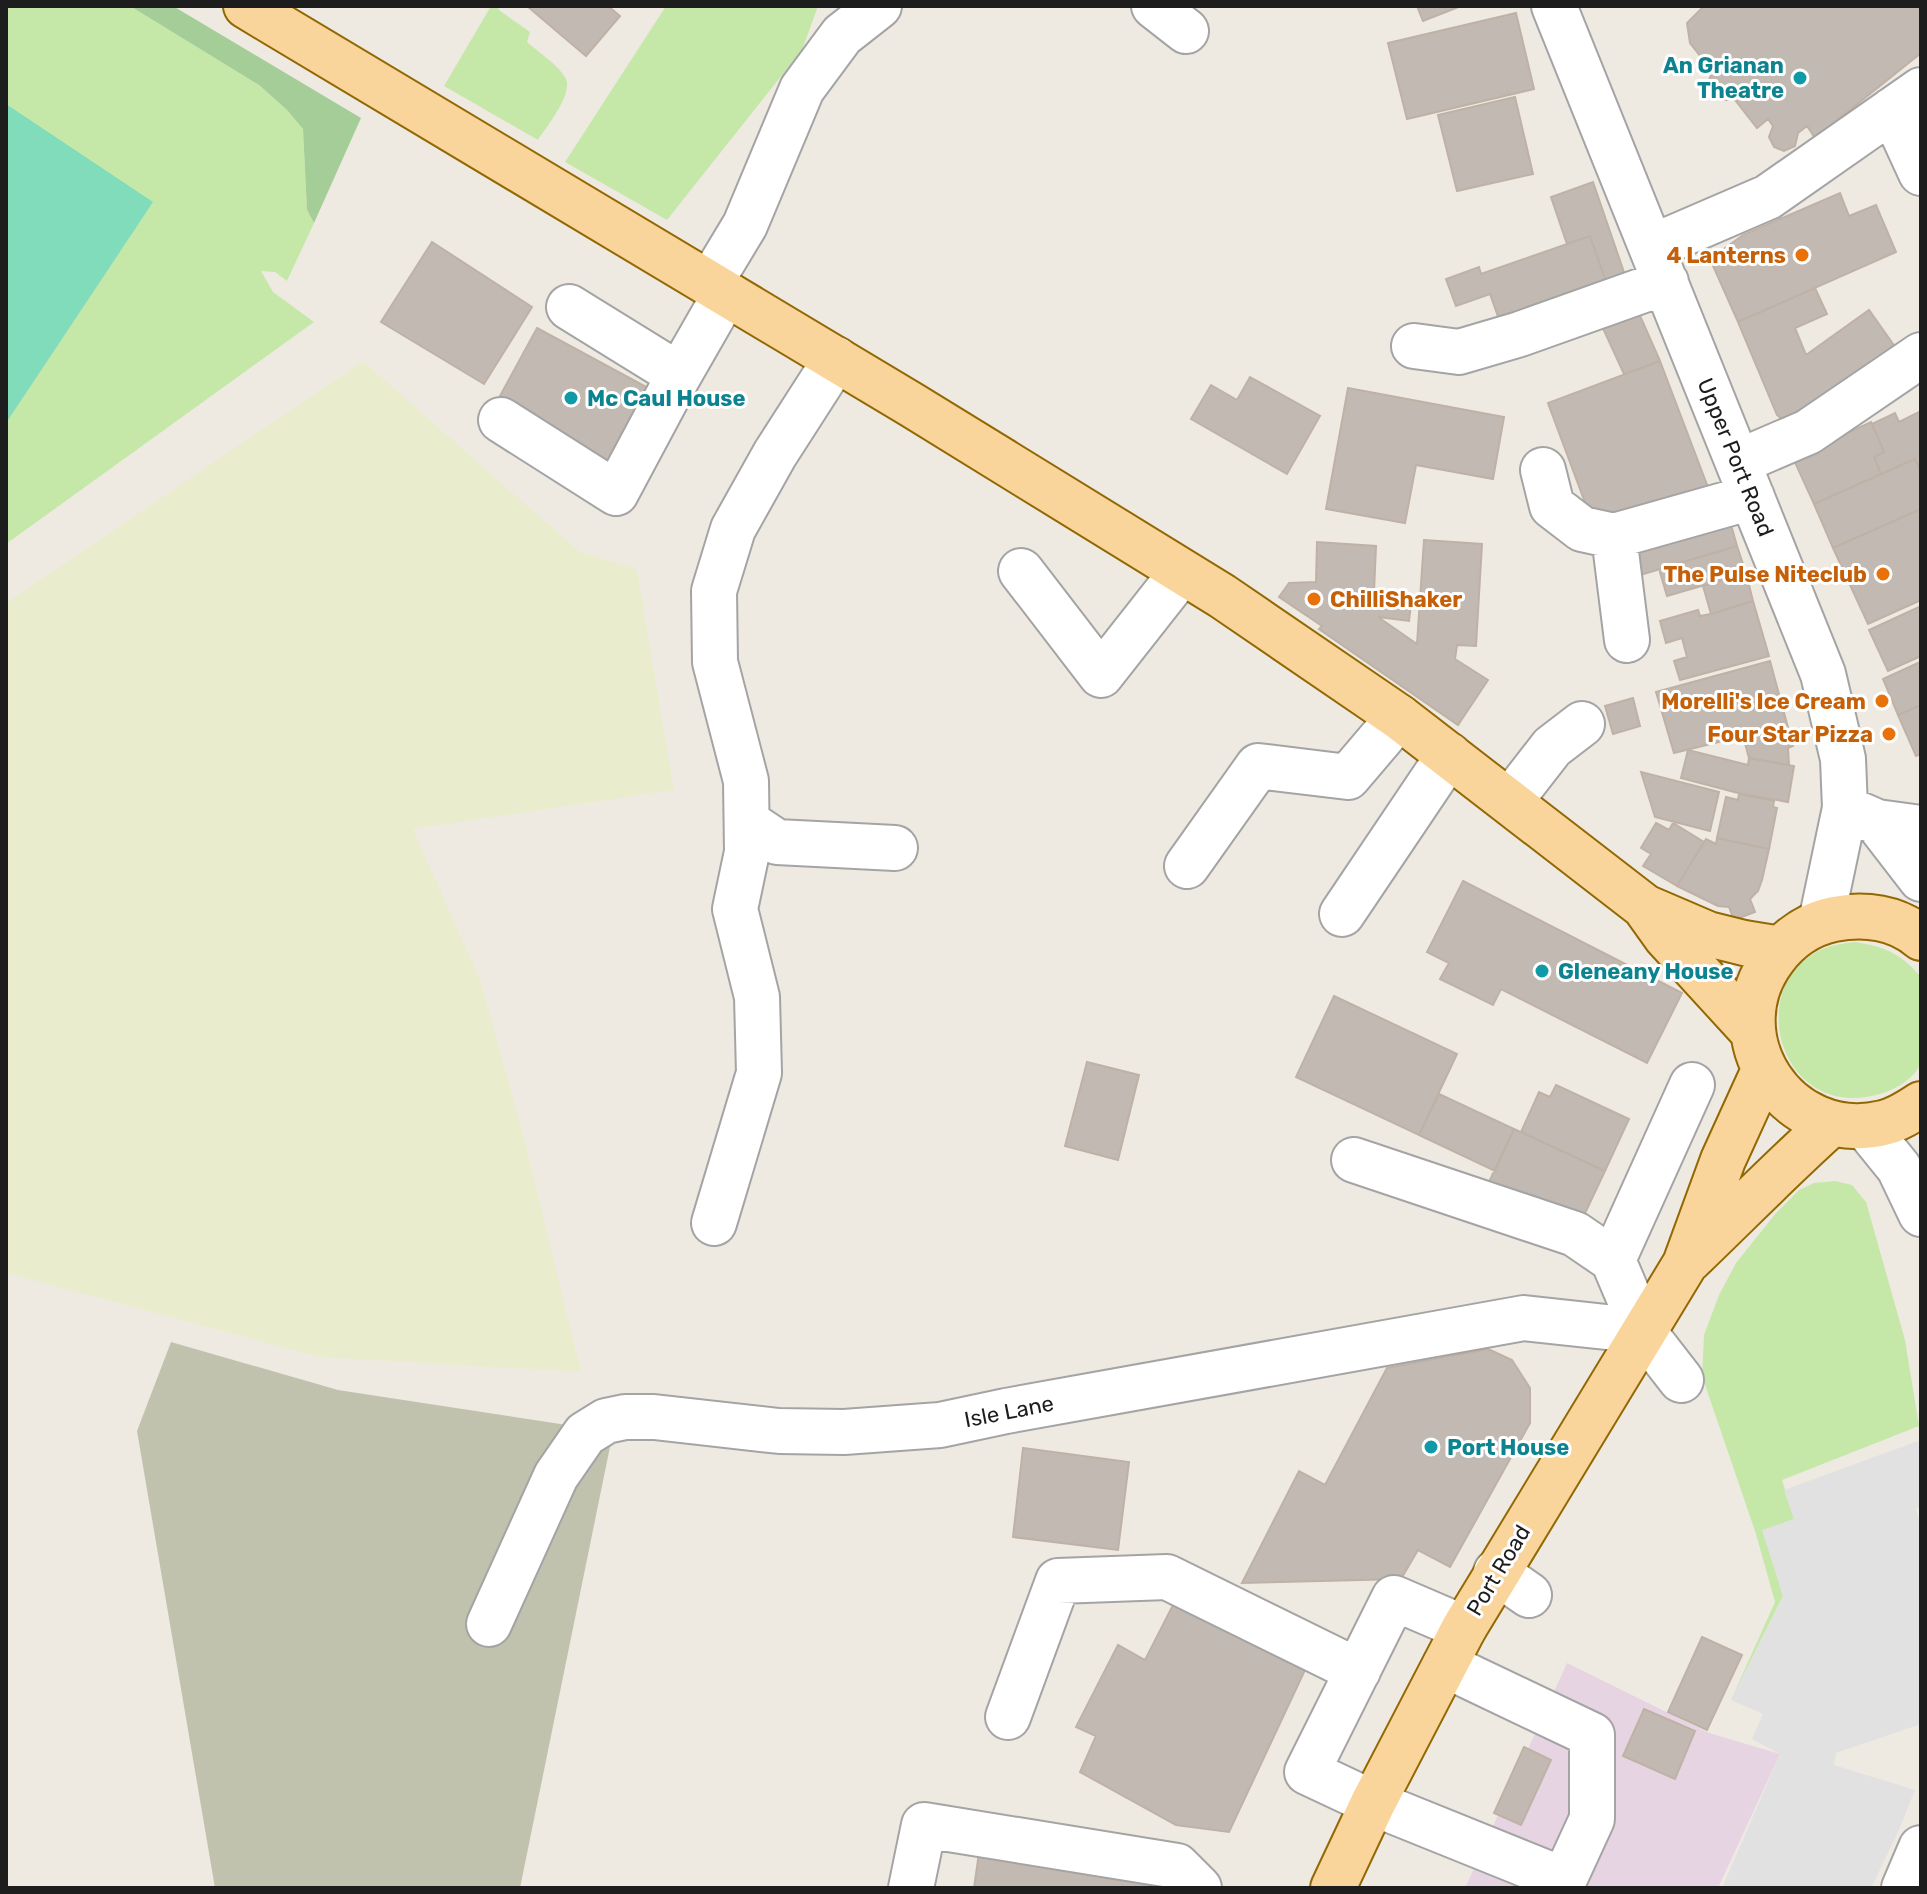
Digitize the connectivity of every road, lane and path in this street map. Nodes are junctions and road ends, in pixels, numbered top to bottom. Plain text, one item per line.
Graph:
1 (246, 6) edge
2 (879, 6) edge
3 (1554, 6) edge
4 (1907, 100) edge
5 (1921, 173) edge
6 (1659, 264) junction
7 (718, 288) junction
8 (569, 307) dead end
9 (1414, 346) dead end
10 (1921, 355) edge
11 (836, 359) junction
12 (679, 375) junction
13 (501, 420) dead end
14 (1543, 470) dead end
15 (1745, 479) junction
16 (1614, 536) junction
17 (1021, 571) dead end
18 (1182, 572) junction
19 (1627, 640) dead end
20 (1399, 717) junction
21 (1582, 724) dead end
22 (1449, 755) junction
23 (1510, 801) junction
24 (1861, 815) junction
25 (747, 822) junction
26 (1921, 828) edge
27 (895, 848) dead end
28 (1187, 866) dead end
29 (1921, 879) edge
30 (1645, 907) junction
31 (1342, 914) dead end
32 (1821, 922) junction
33 (1921, 938) edge
34 (1781, 949) junction
35 (1758, 1051) junction
36 (1692, 1085) dead end
37 (1921, 1104) edge
38 (1848, 1125) junction
39 (1354, 1160) dead end
40 (1921, 1214) edge
41 (714, 1223) dead end
42 (1613, 1260) junction
43 (1685, 1264) junction
44 (1643, 1331) junction
45 (1681, 1380) dead end
46 (489, 1624) dead end
47 (1454, 1646) junction
48 (1358, 1671) junction
49 (1008, 1717) dead end
50 (1373, 1803) junction
51 (1921, 1848) edge
52 (911, 1888) edge
53 (1199, 1888) edge
54 (1333, 1888) edge
55 (1904, 1888) edge

1 - 7 main road
2 - 7 street
3 - 6 street, Upper Port Road
4 - 5 street
4 - 6 street
6 - 9 street
6 - 15 street, Upper Port Road
7 - 11 main road
7 - 12 street
8 - 12 street
10 - 15 street
11 - 18 main road
11 - 25 street
12 - 13 street
14 - 16 street
15 - 16 street
15 - 24 street, Upper Port Road
16 - 19 street
17 - 18 street
18 - 20 main road
20 - 22 main road
20 - 28 street
21 - 23 street
22 - 23 main road
22 - 31 street
23 - 30 main road
24 - 26 street
24 - 29 street
24 - 32 street, Upper Port Road
25 - 27 street
25 - 41 street
30 - 34 main road
30 - 35 main road
32 - 33 main road
32 - 34 main road
34 - 35 main road, Port Road
35 - 38 main road
35 - 43 main road, Port Road
36 - 42 street
37 - 38 main road
38 - 40 street
38 - 43 main road, Port Road
39 - 42 street
42 - 44 street
43 - 44 main road, Port Road
44 - 45 street
44 - 46 street, Isle Lane
44 - 47 main road, Port Road
47 - 48 street
47 - 50 main road, Port Road
47 - 50 street
48 - 49 street
48 - 50 street
50 - 54 main road, Port Road
51 - 55 street
52 - 53 street

